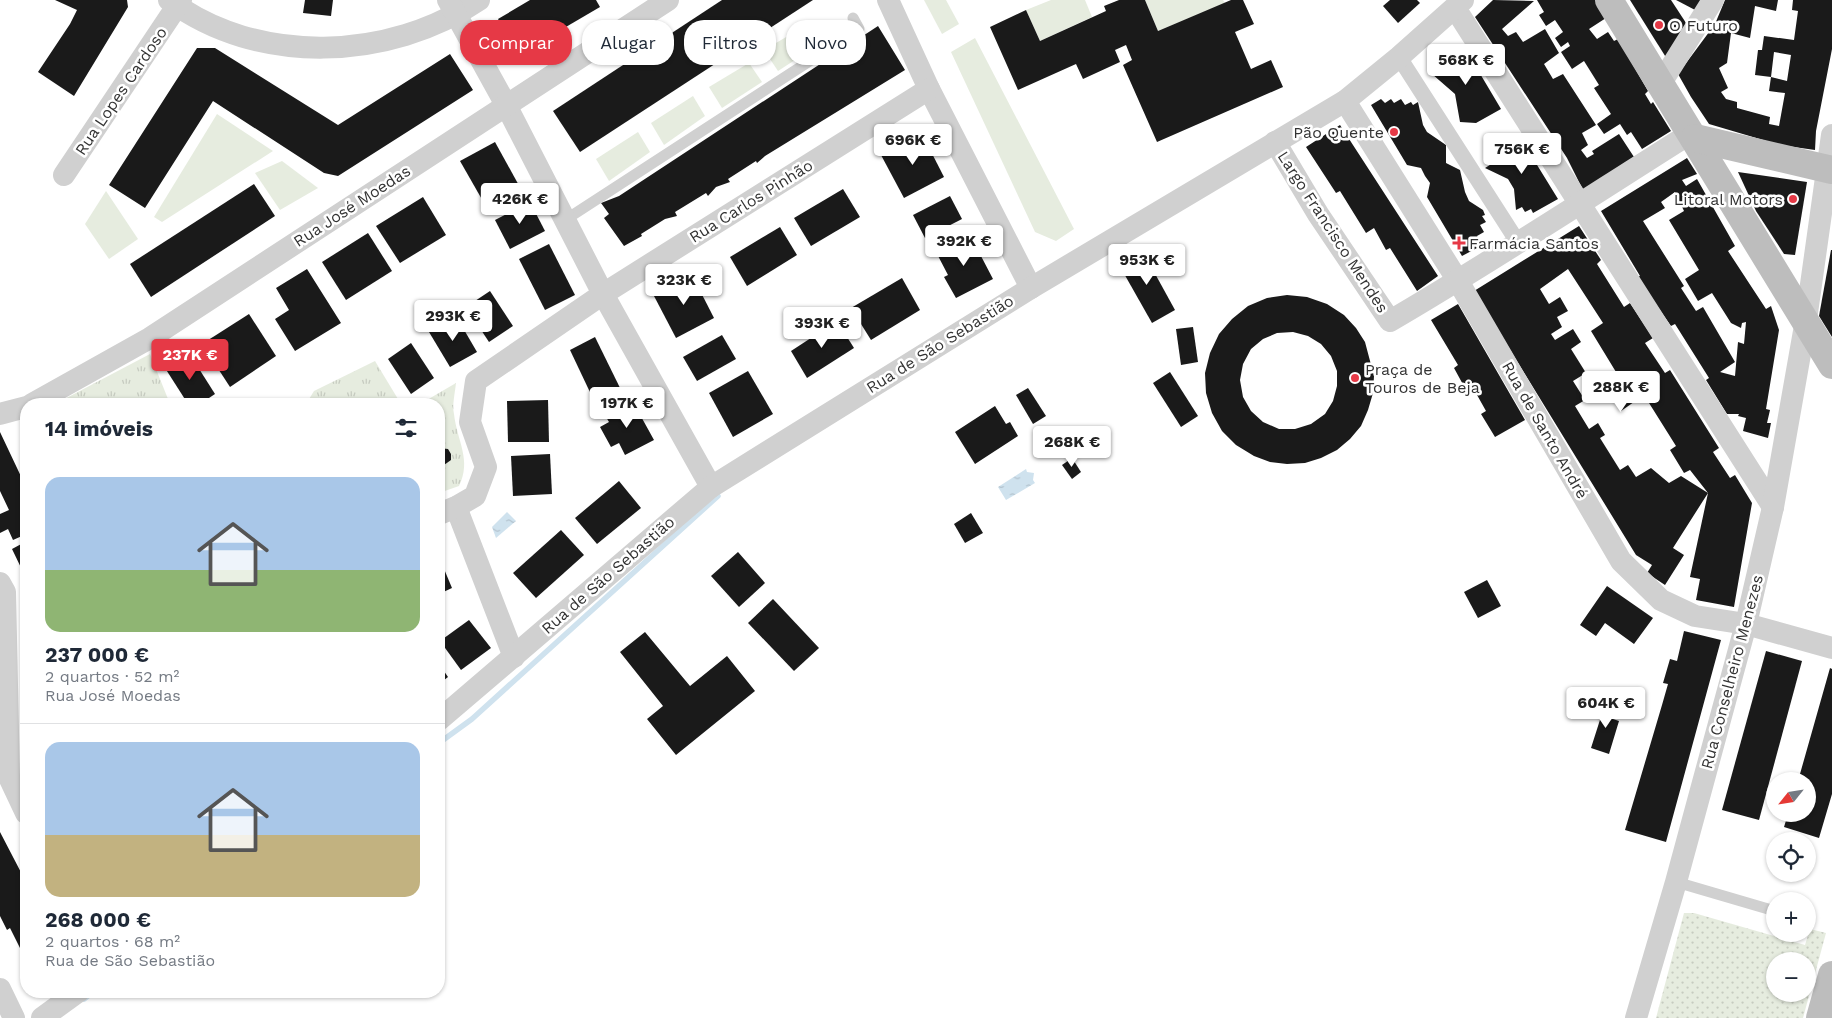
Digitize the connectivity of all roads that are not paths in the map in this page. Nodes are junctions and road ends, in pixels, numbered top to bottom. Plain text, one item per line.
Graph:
1 (479, 0) edge
2 (668, 0) edge
3 (888, 0) edge
4 (1609, 0) edge
5 (1713, 0) edge
6 (175, 2) edge
7 (1459, 4) edge
8 (452, 8) edge
9 (853, 18) dead end
10 (1399, 57) junction
11 (1660, 83) junction
12 (929, 89) junction
13 (1345, 100) junction
14 (506, 105) junction
15 (1693, 135) junction
16 (1832, 135) edge
17 (1275, 142) junction
18 (1829, 169) edge
19 (64, 175) dead end
20 (1579, 203) junction
21 (565, 220) junction
22 (1519, 244) junction
23 (1458, 281) junction
24 (1031, 288) junction
25 (603, 294) junction
26 (1806, 320) junction
27 (1832, 365) edge
28 (45, 398) edge
29 (20, 410) edge
30 (0, 414) edge
31 (711, 486) junction
32 (1773, 507) junction
33 (447, 510) edge
34 (0, 583) edge
35 (1746, 624) junction
36 (1832, 648) edge
37 (514, 657) junction
38 (445, 715) edge
39 (12, 775) edge
40 (20, 797) edge
41 (1676, 882) junction
42 (1766, 908) edge
43 (1832, 975) edge
44 (0, 989) edge
45 (69, 998) edge
46 (14, 1018) edge
47 (42, 1018) edge
48 (1636, 1018) edge
49 (1820, 1018) edge

1 - 8 street
2 - 14 street, Rua José Moedas
3 - 12 street
4 - 11 main road
5 - 11 street
6 - 8 street
6 - 19 street, Rua Lopes Cardoso
7 - 10 street, Rua de São Sebastião
7 - 20 street
8 - 14 street
9 - 21 lane
10 - 13 street, Rua de São Sebastião
10 - 22 street
11 - 15 main road
12 - 24 street
12 - 25 street, Rua Carlos Pinhão
13 - 17 street, Rua de São Sebastião
13 - 23 street, Rua de Santo André
14 - 21 street
14 - 28 street, Rua José Moedas
15 - 18 main road
15 - 20 street
15 - 26 main road
16 - 18 street, Rua Conselheiro Menezes
17 - 23 street, Largo Francisco Mendes
17 - 24 street, Rua de São Sebastião
18 - 26 street, Rua Conselheiro Menezes
20 - 22 street
20 - 32 street
21 - 25 street
22 - 23 street
23 - 35 street, Rua de Santo André
24 - 31 street, Rua de São Sebastião
25 - 31 street
25 - 33 street, Rua Carlos Pinhão
26 - 27 main road
26 - 32 street, Rua Conselheiro Menezes
29 - 30 street, Rua José Moedas
31 - 37 street, Rua de São Sebastião
32 - 35 street, Rua Conselheiro Menezes
33 - 37 street, Rua Carlos Pinhão
34 - 39 street
35 - 36 street, Rua de Santo André
35 - 41 street, Rua Conselheiro Menezes
37 - 38 street, Rua de São Sebastião
39 - 40 street
41 - 42 lane
41 - 48 street, Rua Conselheiro Menezes
43 - 49 main road
44 - 46 street
45 - 47 street

